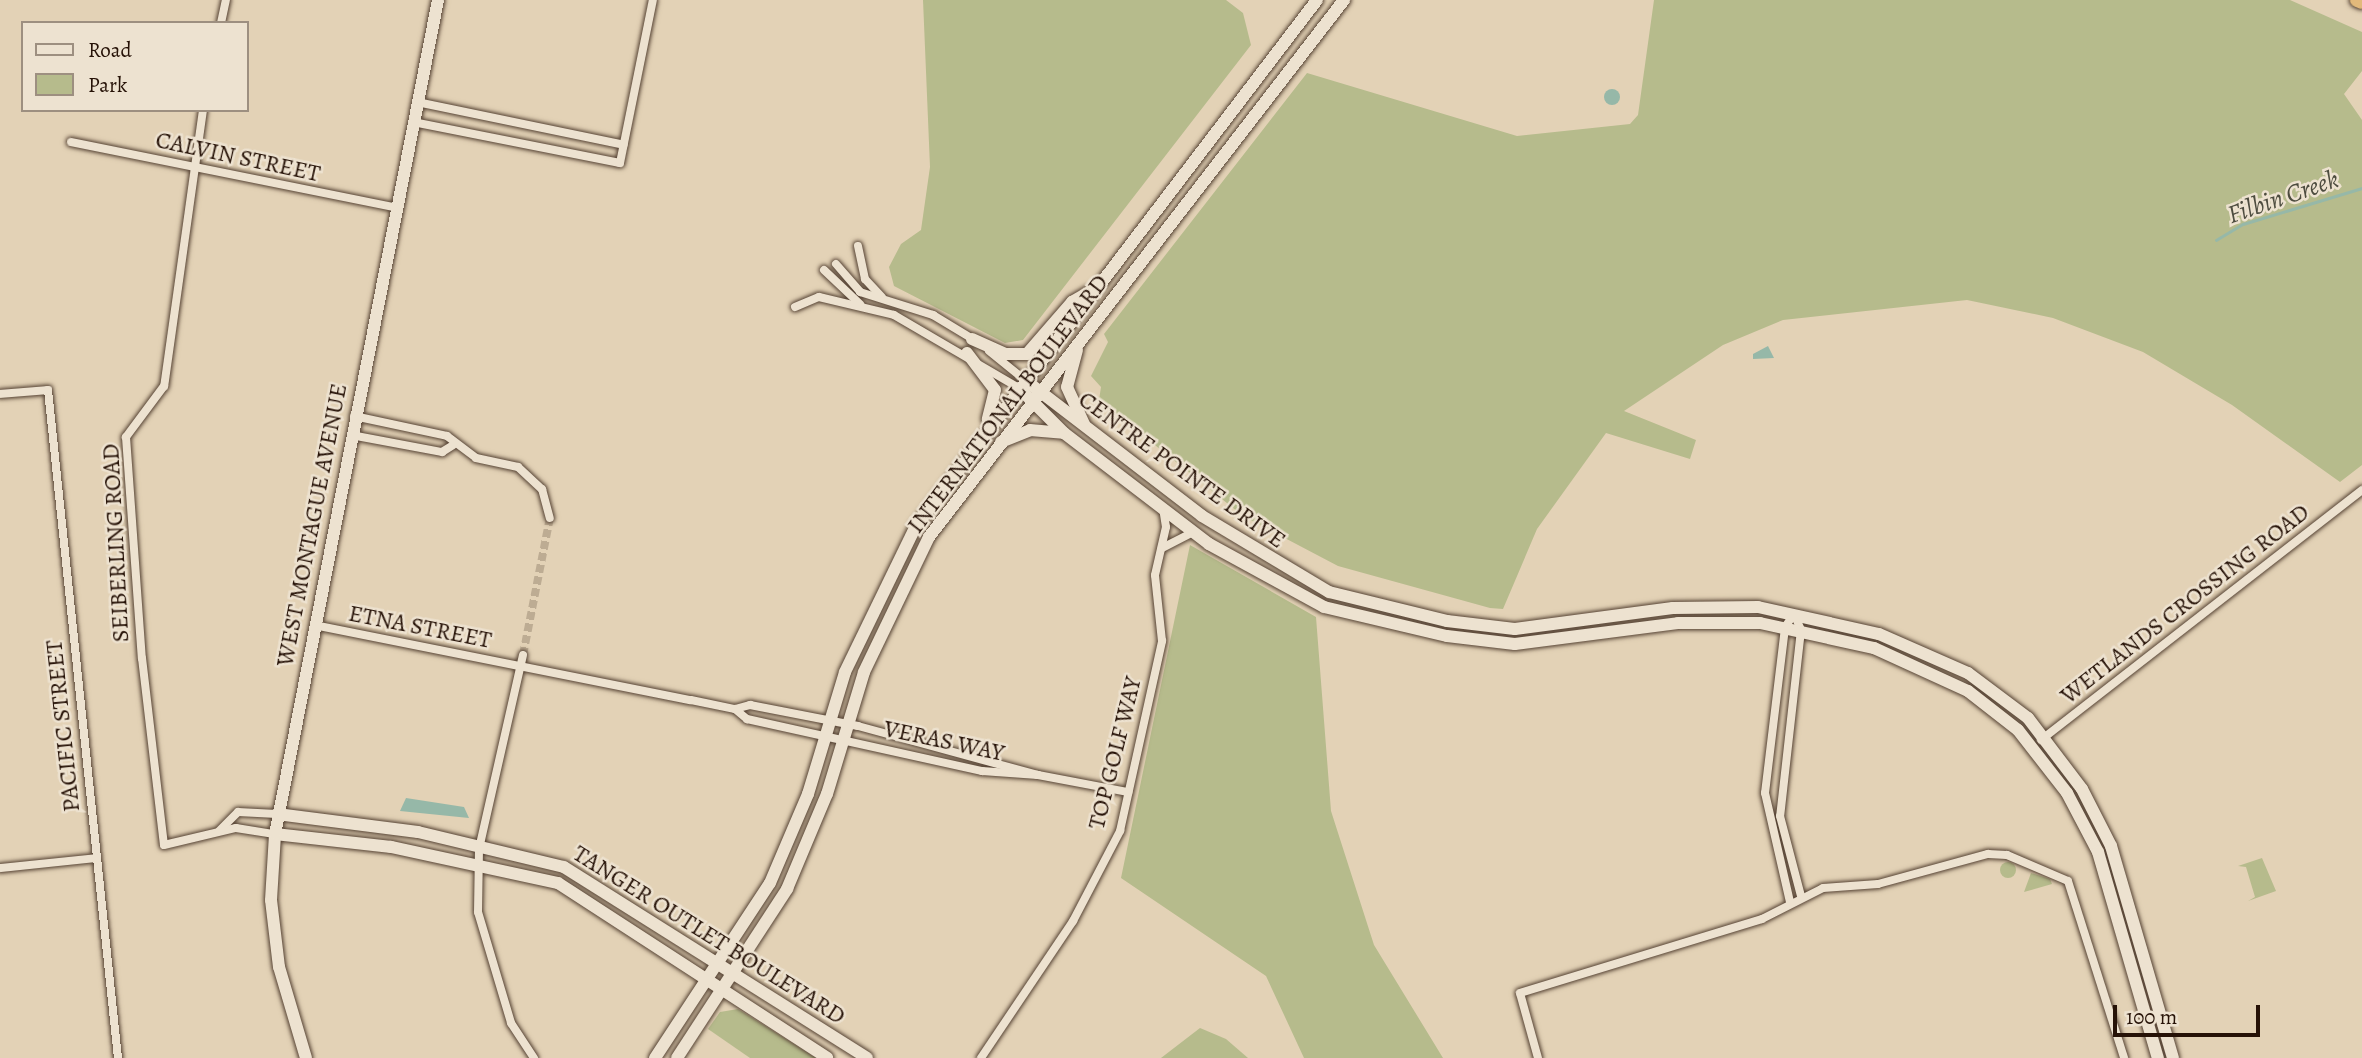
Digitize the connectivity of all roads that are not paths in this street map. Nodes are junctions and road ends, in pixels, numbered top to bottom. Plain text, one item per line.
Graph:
1 (226, 0) edge
2 (438, 0) edge
3 (653, 0) edge
4 (1317, 0) edge
5 (1344, 0) edge
6 (2357, 0) edge
7 (2362, 2) edge
8 (221, 21) edge
9 (417, 102) junction
10 (203, 112) edge
11 (413, 122) junction
12 (71, 142) dead end
13 (624, 145) junction
14 (191, 166) junction
15 (397, 208) junction
16 (858, 246) dead end
17 (836, 264) dead end
18 (824, 270) dead end
19 (1096, 288) junction
20 (885, 299) junction
21 (795, 307) dead end
22 (864, 307) junction
23 (972, 339) junction
24 (1079, 343) junction
25 (967, 353) junction
26 (1022, 384) junction
27 (1040, 392) junction
28 (0, 394) edge
29 (1031, 403) junction
30 (354, 416) junction
31 (1088, 430) junction
32 (1064, 433) junction
33 (351, 435) junction
34 (979, 439) junction
35 (997, 444) junction
36 (453, 445) junction
37 (2362, 491) edge
38 (1163, 509) junction
39 (550, 518) tunnel mouth
40 (1193, 532) junction
41 (1162, 548) junction
42 (1794, 614) junction
43 (314, 625) junction
44 (1785, 627) junction
45 (1801, 630) junction
46 (523, 655) tunnel mouth
47 (520, 666) junction
48 (735, 709) junction
49 (830, 721) junction
50 (848, 725) junction
51 (826, 735) junction
52 (2043, 738) junction
53 (843, 739) junction
54 (2031, 747) junction
55 (1038, 775) junction
56 (1128, 792) junction
57 (277, 814) junction
58 (219, 831) junction
59 (275, 834) junction
60 (480, 845) junction
61 (96, 858) junction
62 (479, 863) junction
63 (0, 868) edge
64 (1801, 896) junction
65 (1790, 902) junction
66 (718, 964) junction
67 (735, 974) junction
68 (708, 981) junction
69 (723, 991) junction
70 (118, 1058) edge
71 (306, 1058) edge
72 (534, 1058) edge
73 (656, 1058) edge
74 (677, 1058) edge
75 (827, 1058) edge
76 (867, 1058) edge
77 (981, 1058) edge
78 (1538, 1058) edge
79 (2124, 1058) edge
80 (2158, 1058) edge
81 (2173, 1058) edge

1 - 8 street
2 - 9 street, WEST MONTAGUE AVENUE
3 - 13 street
4 - 19 street, INTERNATIONAL BOULEVARD
5 - 24 street, INTERNATIONAL BOULEVARD
6 - 7 highway
9 - 11 street, WEST MONTAGUE AVENUE
9 - 13 street
10 - 14 street, SEIBERLING ROAD
11 - 13 street
11 - 15 street, WEST MONTAGUE AVENUE
12 - 14 street, CALVIN STREET
14 - 15 street, CALVIN STREET
14 - 58 street, SEIBERLING ROAD
15 - 30 street, WEST MONTAGUE AVENUE
16 - 20 street
17 - 20 street
18 - 22 street
19 - 23 street
19 - 26 street, INTERNATIONAL BOULEVARD
20 - 23 street
21 - 22 street
22 - 25 street
23 - 26 street
24 - 27 street, INTERNATIONAL BOULEVARD
24 - 31 street
25 - 26 street
25 - 34 street
26 - 27 street, CENTRE POINTE DRIVE
26 - 29 street, CENTRE POINTE DRIVE
26 - 34 street, INTERNATIONAL BOULEVARD
27 - 29 street, INTERNATIONAL BOULEVARD
27 - 31 street, CENTRE POINTE DRIVE
28 - 61 street, PACIFIC STREET
29 - 32 street, CENTRE POINTE DRIVE
29 - 35 street, INTERNATIONAL BOULEVARD
30 - 33 street, WEST MONTAGUE AVENUE
30 - 36 street
31 - 42 street, CENTRE POINTE DRIVE
32 - 35 street
32 - 38 street, CENTRE POINTE DRIVE
33 - 36 street
33 - 43 street, WEST MONTAGUE AVENUE
34 - 49 street, INTERNATIONAL BOULEVARD
35 - 50 street, INTERNATIONAL BOULEVARD
36 - 39 street
37 - 52 street, WETLANDS CROSSING ROAD
38 - 40 street, CENTRE POINTE DRIVE
38 - 41 street, TOP GOLF WAY
40 - 41 street
40 - 44 street, CENTRE POINTE DRIVE
41 - 56 street, TOP GOLF WAY
42 - 44 street
42 - 45 street
42 - 52 street, CENTRE POINTE DRIVE
43 - 47 street, ETNA STREET
43 - 57 street, WEST MONTAGUE AVENUE
44 - 45 street, CENTRE POINTE DRIVE
44 - 65 street
45 - 54 street, CENTRE POINTE DRIVE
45 - 64 street
46 - 47 street
47 - 48 street, ETNA STREET
47 - 60 street
48 - 49 street, VERAS WAY
48 - 51 street, VERAS WAY
49 - 50 street, VERAS WAY
49 - 51 street, INTERNATIONAL BOULEVARD
50 - 53 street, INTERNATIONAL BOULEVARD
50 - 55 street, VERAS WAY
51 - 53 street, VERAS WAY
51 - 66 street, INTERNATIONAL BOULEVARD
52 - 54 street, WETLANDS CROSSING ROAD
52 - 81 street, CENTRE POINTE DRIVE
53 - 55 street, VERAS WAY
53 - 67 street, INTERNATIONAL BOULEVARD
54 - 80 street, CENTRE POINTE DRIVE
55 - 56 street, VERAS WAY
56 - 77 street, TOP GOLF WAY
57 - 58 street, SEIBERLING ROAD
57 - 59 street, WEST MONTAGUE AVENUE
57 - 60 street, TANGER OUTLET BOULEVARD
58 - 59 street, SEIBERLING ROAD
59 - 62 street, TANGER OUTLET BOULEVARD
59 - 71 street, WEST MONTAGUE AVENUE
60 - 62 street
60 - 66 street, TANGER OUTLET BOULEVARD
61 - 63 street
61 - 70 street, PACIFIC STREET
62 - 68 street, TANGER OUTLET BOULEVARD
62 - 72 street
64 - 65 street
64 - 79 street
65 - 78 street
66 - 67 street, TANGER OUTLET BOULEVARD
66 - 68 street, INTERNATIONAL BOULEVARD
67 - 69 street, INTERNATIONAL BOULEVARD
67 - 76 street, TANGER OUTLET BOULEVARD
68 - 69 street, TANGER OUTLET BOULEVARD
68 - 73 street, INTERNATIONAL BOULEVARD
69 - 74 street, INTERNATIONAL BOULEVARD
69 - 75 street, TANGER OUTLET BOULEVARD

